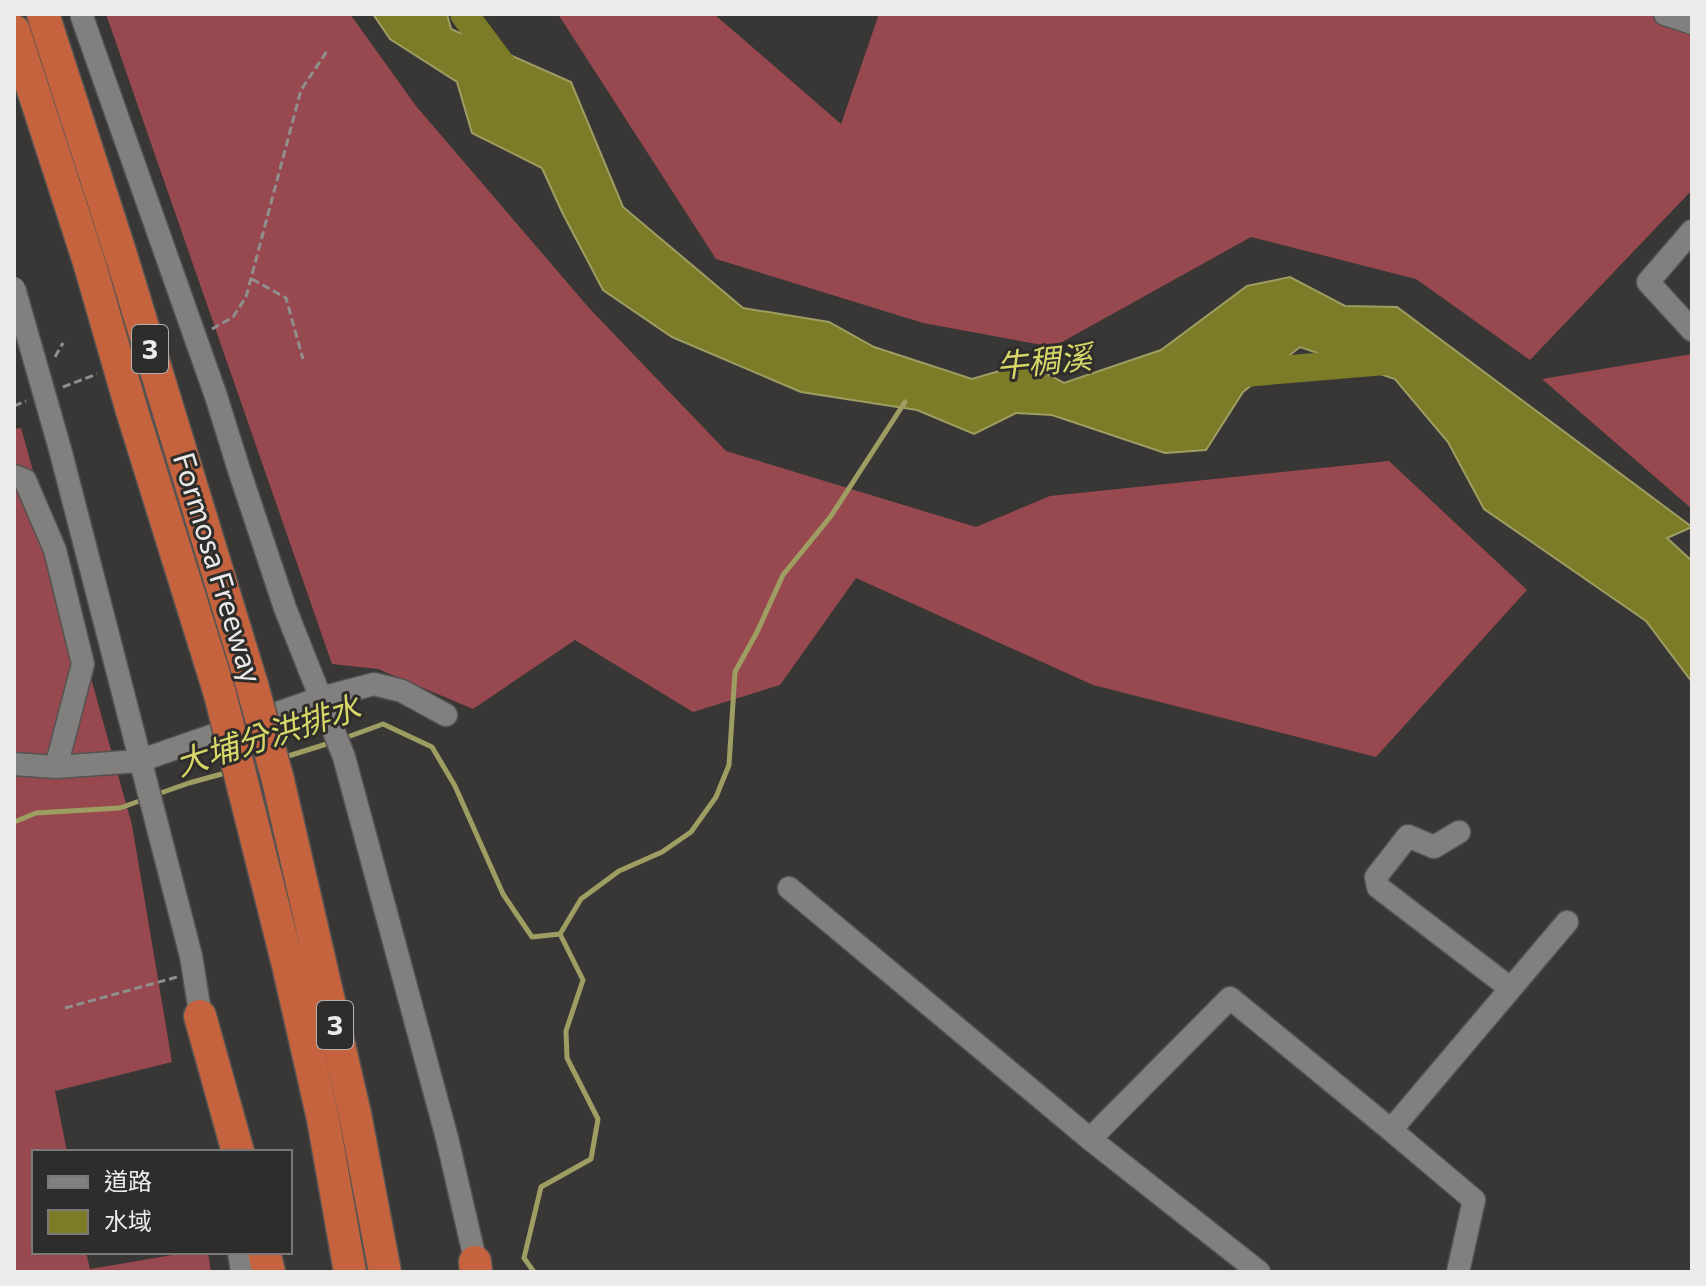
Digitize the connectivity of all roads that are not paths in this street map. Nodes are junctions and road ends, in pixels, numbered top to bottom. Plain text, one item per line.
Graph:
1 (43, 14) edge
2 (81, 14) edge
3 (1665, 14) edge
4 (1692, 23) edge
5 (14, 31) edge
6 (1692, 231) edge
7 (14, 288) edge
8 (1692, 330) edge
9 (14, 476) edge
10 (321, 698) junction
11 (446, 715) dead end
12 (139, 761) junction
13 (14, 764) edge
14 (56, 767) junction
15 (1459, 832) dead end
16 (789, 888) dead end
17 (1567, 922) dead end
18 (1510, 988) junction
19 (200, 1016) junction
20 (1391, 1130) junction
21 (1090, 1139) junction
22 (223, 1150) edge
23 (237, 1150) edge
24 (476, 1269) edge
25 (1456, 1269) edge
26 (350, 1272) edge
27 (385, 1272) edge
28 (1259, 1272) edge

1 - 27 highway, Formosa Freeway / 3, bridge
2 - 10 street, bridge
3 - 4 street
5 - 26 highway, Formosa Freeway / 3, bridge
6 - 8 street
7 - 12 street, bridge
9 - 14 street
10 - 11 street
10 - 12 street
10 - 24 street
12 - 14 street
12 - 19 street
13 - 14 street
15 - 18 street
16 - 21 street
17 - 18 street
18 - 20 street
19 - 22 street
19 - 23 highway
20 - 21 street
20 - 25 street
21 - 28 street

